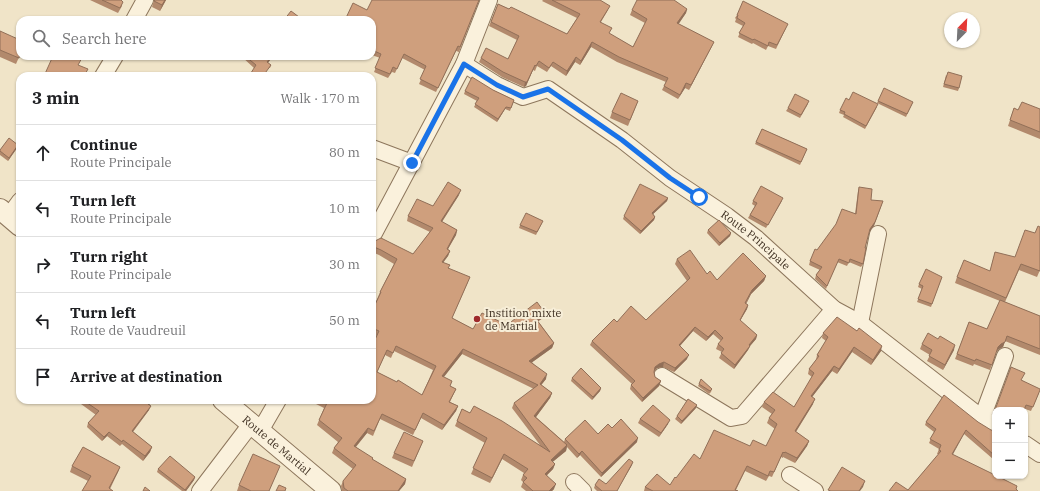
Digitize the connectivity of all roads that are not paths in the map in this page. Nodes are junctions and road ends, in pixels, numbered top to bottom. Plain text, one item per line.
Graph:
1 (145, 0) edge
2 (489, 0) edge
3 (136, 16) edge
4 (113, 60) edge
5 (464, 64) junction
6 (105, 72) edge
7 (376, 150) edge
8 (412, 163) junction
9 (376, 229) edge
10 (878, 234) dead end
11 (834, 309) junction
12 (860, 323) junction
13 (1004, 356) dead end
14 (662, 376) dead end
15 (228, 404) edge
16 (275, 404) edge
17 (988, 422) edge
18 (256, 427) junction
19 (1028, 446) edge
20 (1040, 454) edge
21 (790, 475) dead end
22 (200, 491) edge
23 (331, 491) edge
24 (815, 491) edge

1 - 3 street
2 - 5 street
4 - 6 street
5 - 8 street
5 - 11 street, Route Principale
7 - 8 street
8 - 9 street
10 - 12 street
11 - 12 street, Route Principale
11 - 14 street
12 - 17 street, Route Principale
13 - 17 street
15 - 18 street, Route de Martial
16 - 18 street
18 - 22 street
18 - 23 street, Route de Martial
19 - 20 street
21 - 24 street

